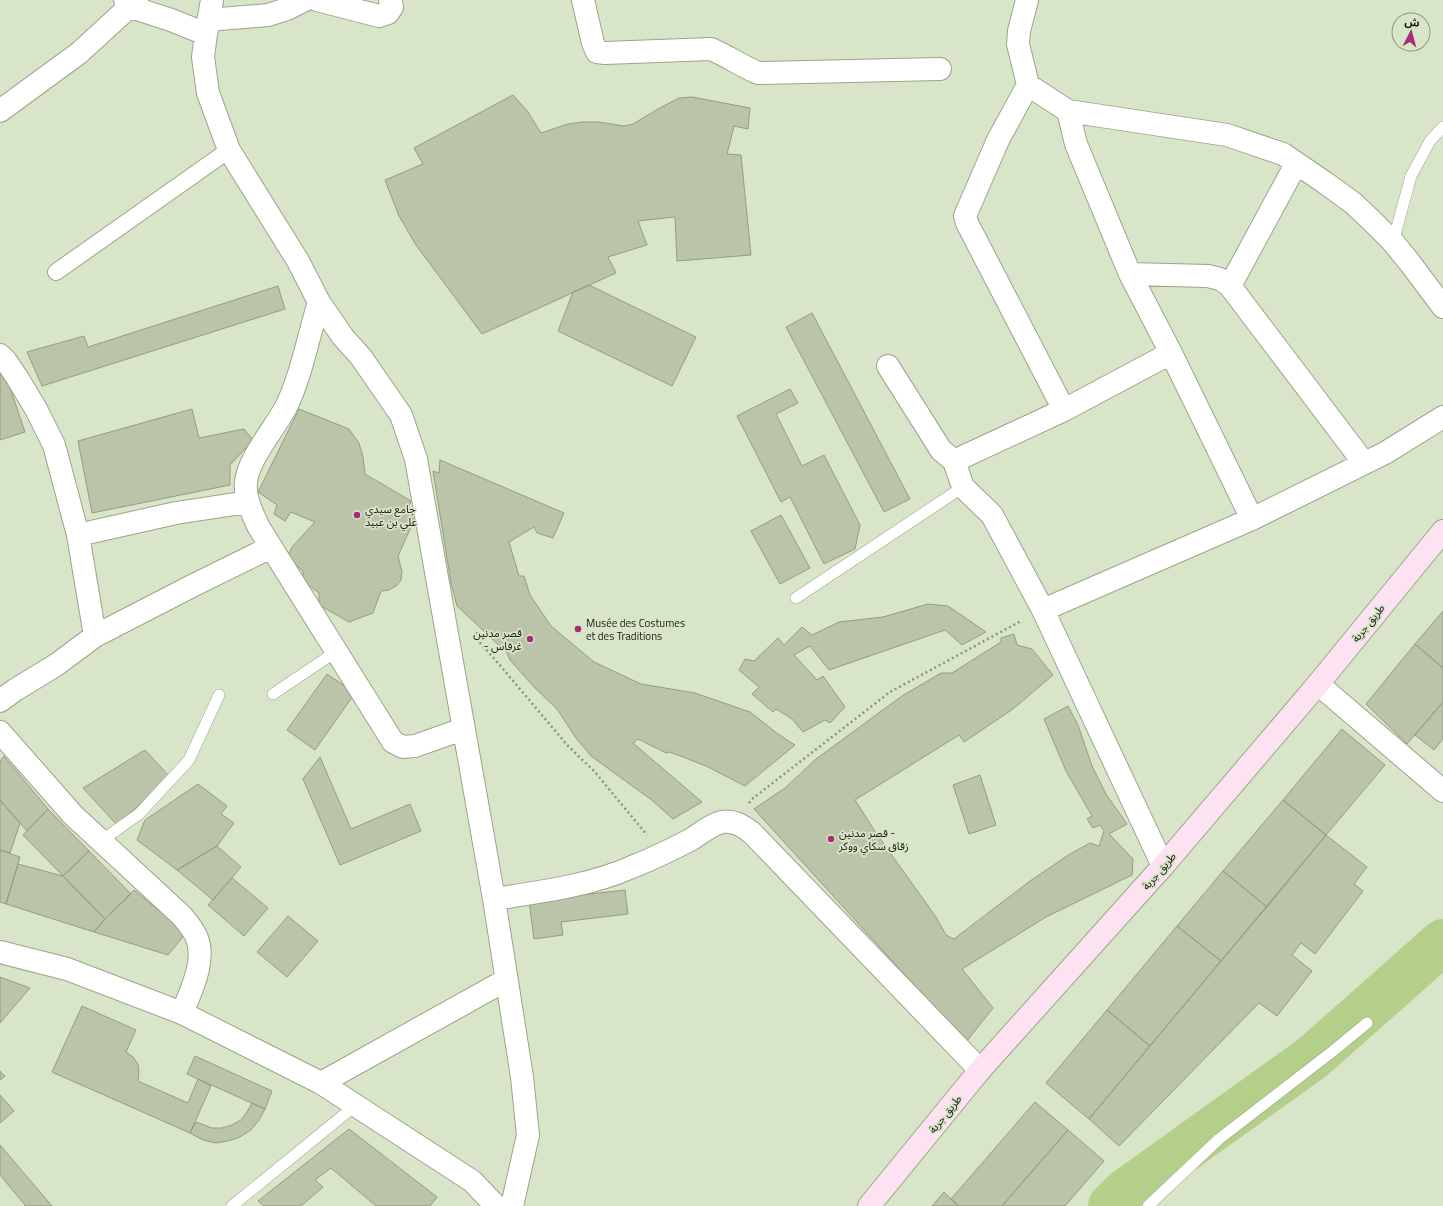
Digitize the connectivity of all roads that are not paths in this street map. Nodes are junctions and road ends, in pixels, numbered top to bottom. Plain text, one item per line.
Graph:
1 (304, 0) edge
2 (317, 0) edge
3 (390, 0) edge
4 (583, 0) edge
5 (1027, 0) edge
6 (131, 2) edge
7 (209, 18) edge
8 (940, 69) dead end
9 (1028, 85) junction
10 (0, 111) edge
11 (1068, 111) junction
12 (1443, 127) edge
13 (229, 150) junction
14 (1296, 164) junction
15 (1393, 242) junction
16 (56, 272) dead end
17 (1130, 274) junction
18 (1230, 286) junction
19 (319, 302) junction
20 (1443, 307) edge
21 (1172, 353) junction
22 (0, 354) edge
23 (888, 366) dead end
24 (1064, 410) junction
25 (1443, 416) edge
26 (954, 461) junction
27 (1364, 463) junction
28 (963, 487) junction
29 (248, 502) junction
30 (1252, 519) junction
31 (1443, 530) edge
32 (78, 535) junction
33 (271, 547) junction
34 (796, 598) dead end
35 (1043, 610) junction
36 (95, 636) junction
37 (336, 651) junction
38 (1318, 684) junction
39 (273, 694) dead end
40 (219, 695) dead end
41 (0, 701) edge
42 (464, 728) junction
43 (0, 732) edge
44 (1443, 791) edge
45 (101, 841) junction
46 (1164, 866) junction
47 (494, 900) junction
48 (0, 952) edge
49 (506, 980) junction
50 (182, 1013) junction
51 (1367, 1023) dead end
52 (980, 1070) junction
53 (321, 1083) junction
54 (356, 1105) junction
55 (232, 1206) edge
56 (496, 1206) edge
57 (512, 1206) edge
58 (869, 1206) edge
59 (1148, 1206) edge

1 - 7 street
2 - 3 street
4 - 8 street
5 - 9 street
6 - 7 street
6 - 10 street
7 - 13 street
9 - 11 street
9 - 24 street
11 - 14 street
11 - 17 street
12 - 15 lane
13 - 16 street
13 - 19 street
14 - 15 street
14 - 18 street
15 - 20 street
17 - 18 street
17 - 21 street
18 - 27 street
19 - 29 street
19 - 42 street
21 - 24 street
21 - 30 street
22 - 32 street
23 - 26 street
24 - 26 street
25 - 27 street
26 - 28 street
27 - 30 street
28 - 34 lane
28 - 35 street
29 - 32 street
29 - 33 street
30 - 35 street
31 - 38 main road, طريق جربة
32 - 36 street
33 - 36 street
33 - 37 street
35 - 46 street
36 - 41 street
37 - 39 lane
37 - 42 street
38 - 44 street
38 - 46 main road, طريق جربة
40 - 45 lane
42 - 47 street
43 - 45 street
45 - 50 street
46 - 52 main road, طريق جربة
47 - 49 street
47 - 52 street
48 - 50 street
49 - 53 street
49 - 57 street
50 - 53 street
51 - 59 lane
52 - 58 main road, طريق جربة
53 - 54 street
54 - 55 lane
54 - 56 street

